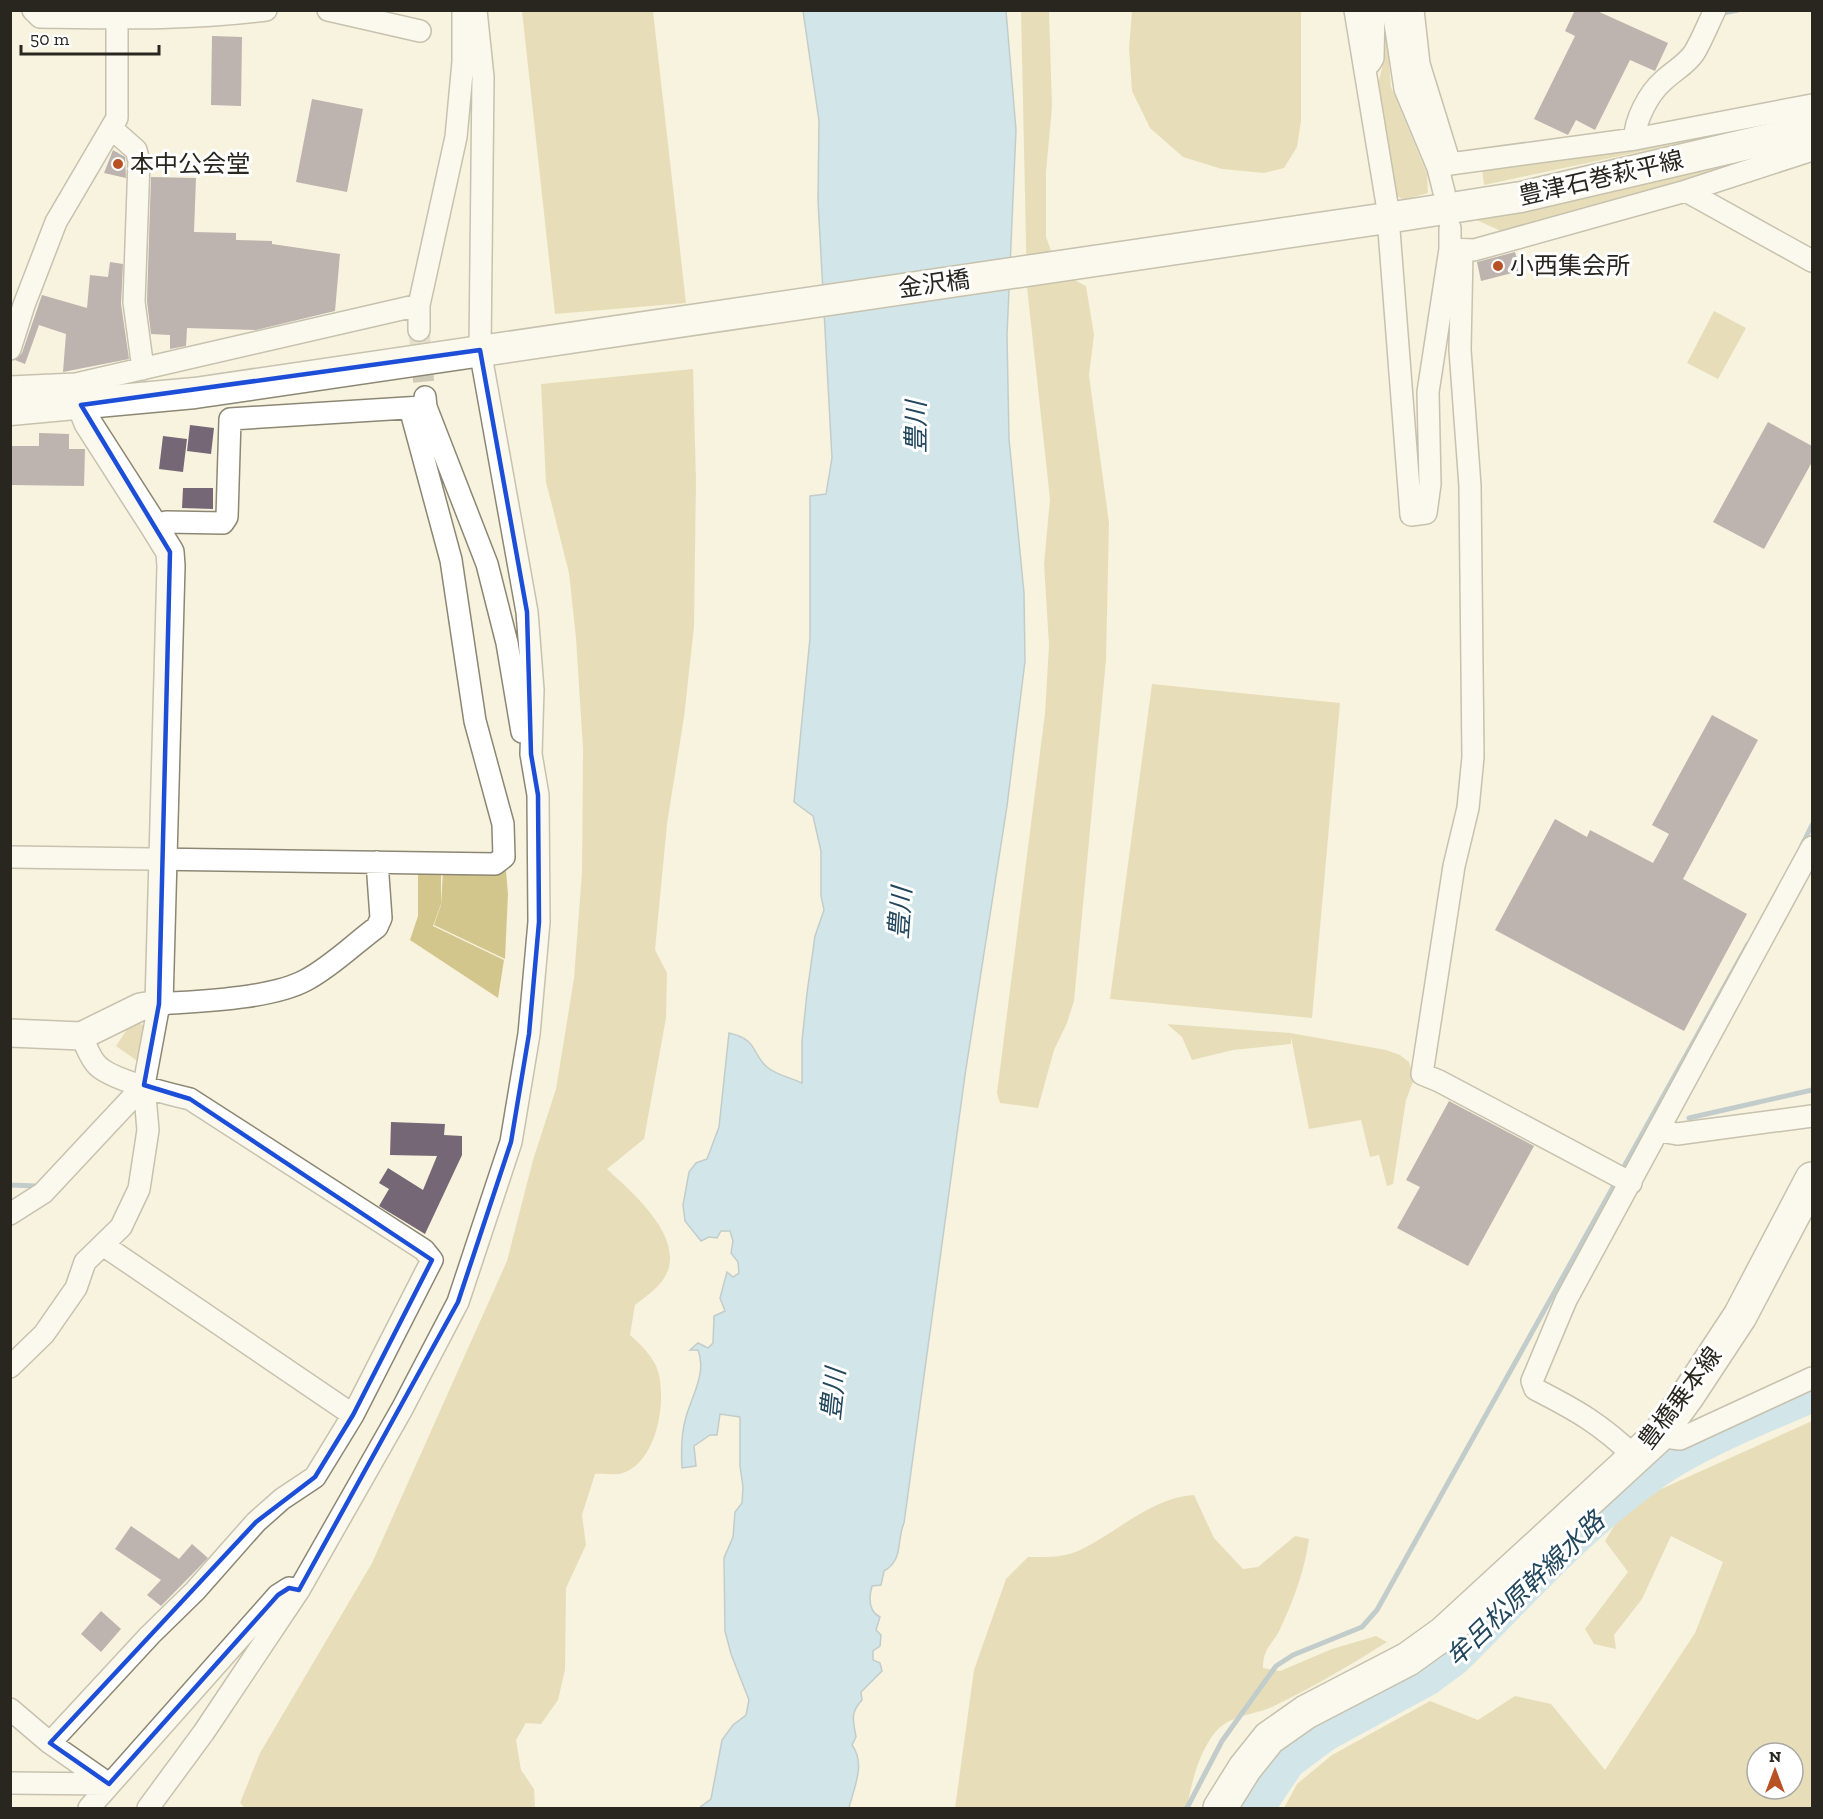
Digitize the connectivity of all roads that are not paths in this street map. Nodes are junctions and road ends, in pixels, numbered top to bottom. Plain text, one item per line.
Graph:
1 (33, 10) edge
2 (266, 10) edge
3 (328, 10) edge
4 (463, 10) edge
5 (476, 10) edge
6 (1355, 10) edge
7 (1374, 10) edge
8 (1393, 10) edge
9 (1413, 10) edge
10 (1715, 10) edge
11 (117, 18) junction
12 (420, 31) dead end
13 (1363, 72) junction
14 (1812, 105) edge
15 (111, 128) junction
16 (1812, 129) edge
17 (1635, 139) junction
18 (1812, 150) edge
19 (1444, 166) junction
20 (1686, 191) junction
21 (1444, 192) dead end
22 (1387, 218) junction
23 (1450, 228) dead end
24 (1456, 250) junction
25 (1812, 261) edge
26 (419, 305) junction
27 (419, 330) tunnel mouth
28 (10, 349) edge
29 (480, 350) junction
30 (143, 369) junction
31 (10, 387) edge
32 (420, 404) junction
33 (81, 405) junction
34 (10, 410) edge
35 (154, 526) junction
36 (531, 754) junction
37 (1812, 847) edge
38 (10, 857) edge
39 (163, 859) junction
40 (377, 862) junction
41 (159, 1004) junction
42 (10, 1034) edge
43 (81, 1036) junction
44 (144, 1084) junction
45 (1812, 1116) edge
46 (1660, 1131) junction
47 (1812, 1179) edge
48 (1629, 1182) junction
49 (10, 1214) edge
50 (103, 1245) junction
51 (10, 1367) edge
52 (1812, 1378) edge
53 (353, 1415) junction
54 (1646, 1446) junction
55 (299, 1590) junction
56 (10, 1709) edge
57 (50, 1743) junction
58 (10, 1783) edge
59 (109, 1785) junction
60 (1222, 1805) edge
61 (89, 1809) edge
62 (148, 1809) edge

1 - 11 street
2 - 11 street
3 - 12 street
4 - 26 street
5 - 29 street
6 - 13 street
7 - 13 street
8 - 19 street
9 - 19 street
10 - 17 street
11 - 15 street
13 - 22 street
14 - 17 street
15 - 28 street
15 - 30 street
16 - 22 main road, 豊津石巻萩平線
17 - 19 street
18 - 20 street
19 - 21 street
20 - 24 street
20 - 25 street
22 - 24 street
22 - 29 main road, 金沢橋
23 - 24 street
24 - 48 street
26 - 27 street
26 - 30 street
29 - 33 main road, 金沢橋
29 - 36 street
30 - 31 street
32 - 35 street
32 - 36 street
32 - 40 street
33 - 34 main road, 金沢橋
33 - 35 street
35 - 39 street
36 - 55 street
37 - 46 street
38 - 39 street
39 - 40 street
39 - 41 street
40 - 41 street
41 - 43 street
41 - 44 street
42 - 43 street
43 - 44 street
44 - 49 street
44 - 50 street
44 - 53 street
45 - 46 street
46 - 48 street
47 - 54 main road, 豊橋乗本線
48 - 54 street
50 - 51 street
50 - 53 street
52 - 54 street
53 - 57 street
54 - 60 main road, 豊橋乗本線
55 - 59 street
55 - 62 street
56 - 57 street
57 - 59 street
58 - 59 street
59 - 61 street

